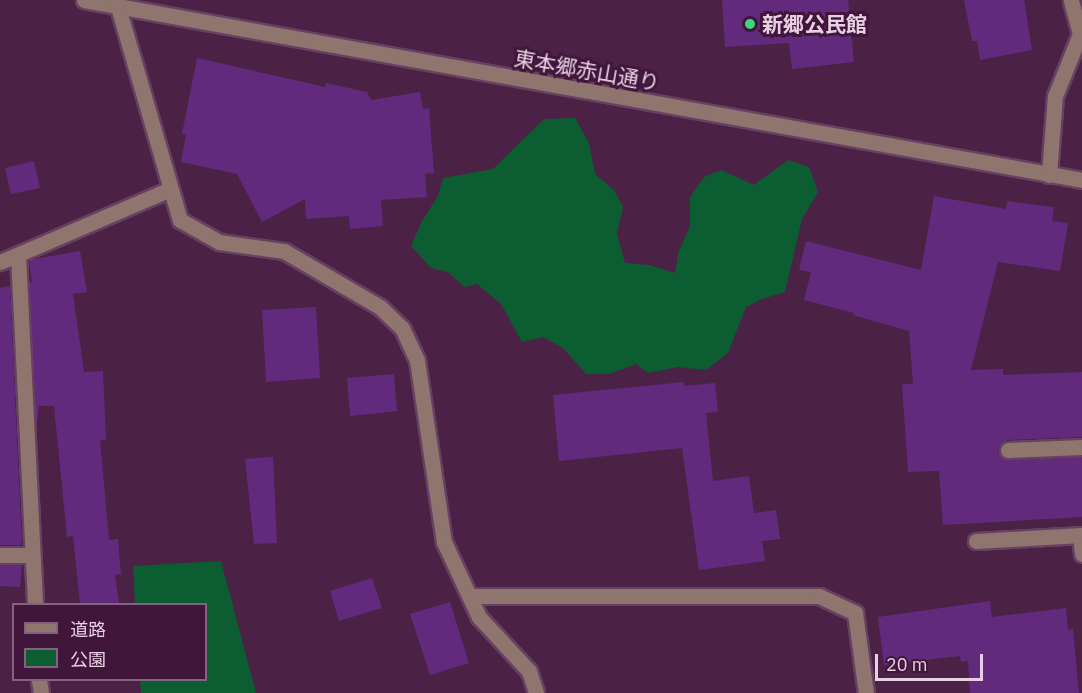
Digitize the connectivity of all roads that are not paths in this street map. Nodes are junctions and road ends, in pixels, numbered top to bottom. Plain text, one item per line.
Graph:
1 (84, 0) edge
2 (1071, 0) edge
3 (117, 3) edge
4 (1049, 175) junction
5 (1082, 180) edge
6 (170, 189) junction
7 (18, 255) junction
8 (0, 262) edge
9 (1082, 447) edge
10 (1008, 450) dead end
11 (1081, 535) edge
12 (976, 540) dead end
13 (1082, 554) edge
14 (0, 555) edge
15 (32, 555) junction
16 (470, 596) junction
17 (35, 603) edge
18 (536, 693) edge
19 (866, 693) edge

1 - 3 street, 東本郷赤山通り
2 - 4 street
3 - 4 street, 東本郷赤山通り
3 - 6 street
4 - 5 street, 東本郷赤山通り
6 - 7 street
6 - 16 street
7 - 8 street
7 - 15 street
9 - 10 street
11 - 12 street
11 - 13 street
14 - 15 street
15 - 17 street
16 - 18 street
16 - 19 street

